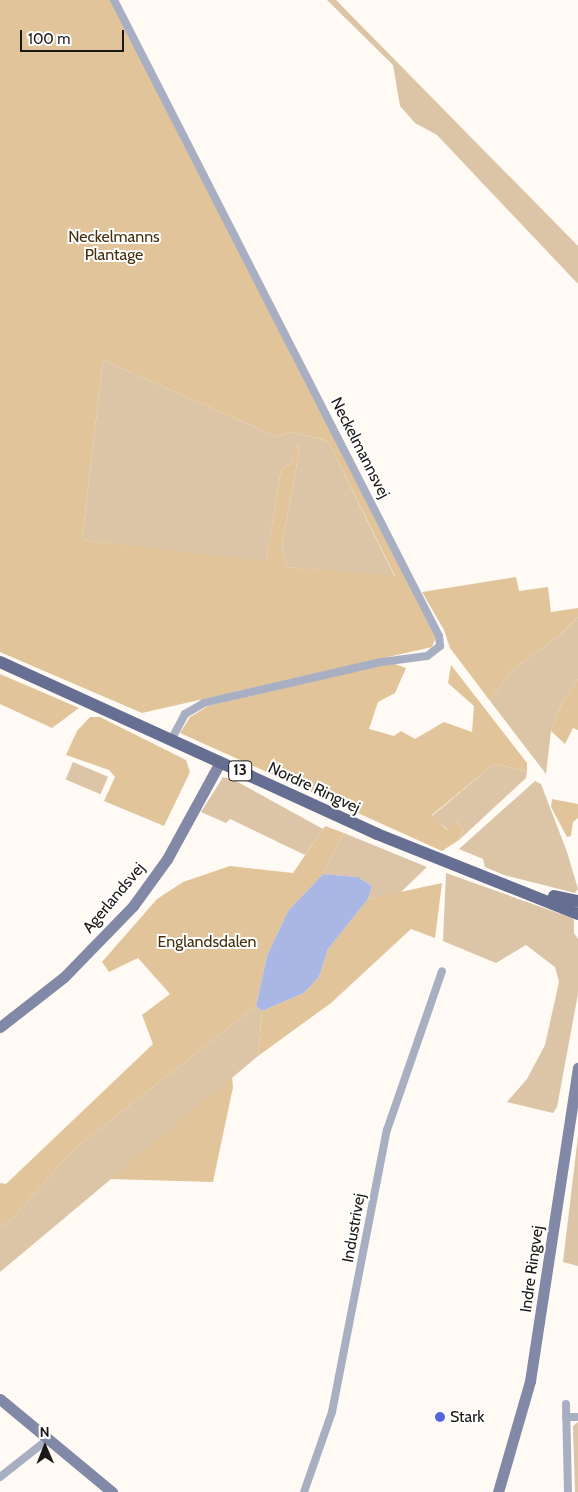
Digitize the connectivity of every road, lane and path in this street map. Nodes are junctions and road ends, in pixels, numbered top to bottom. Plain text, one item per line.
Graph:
1 (114, 0) edge
2 (0, 662) edge
3 (171, 740) junction
4 (220, 762) junction
5 (481, 878) junction
6 (578, 901) edge
7 (572, 908) edge
8 (578, 914) edge
9 (442, 971) dead end
10 (0, 1027) edge
11 (578, 1068) edge
12 (0, 1399) edge
13 (566, 1404) dead end
14 (578, 1417) edge
15 (566, 1418) junction
16 (47, 1440) junction
17 (0, 1477) edge
18 (112, 1492) edge
19 (304, 1492) edge
20 (496, 1492) edge
21 (568, 1492) edge

1 - 3 street, Neckelmannsvej
2 - 3 main road, Nordre Ringvej / 13
3 - 4 main road, Nordre Ringvej / 13
4 - 5 main road, Nordre Ringvej / 13
4 - 10 street, Agerlandsvej
5 - 6 main road, 13
5 - 7 main road, Nordre Ringvej / 13
7 - 8 main road, Nordre Ringvej / 13
9 - 19 street, Industrivej
11 - 20 street, Indre Ringvej
12 - 16 street
13 - 15 street
14 - 15 street
15 - 21 street
16 - 17 street
16 - 18 street

